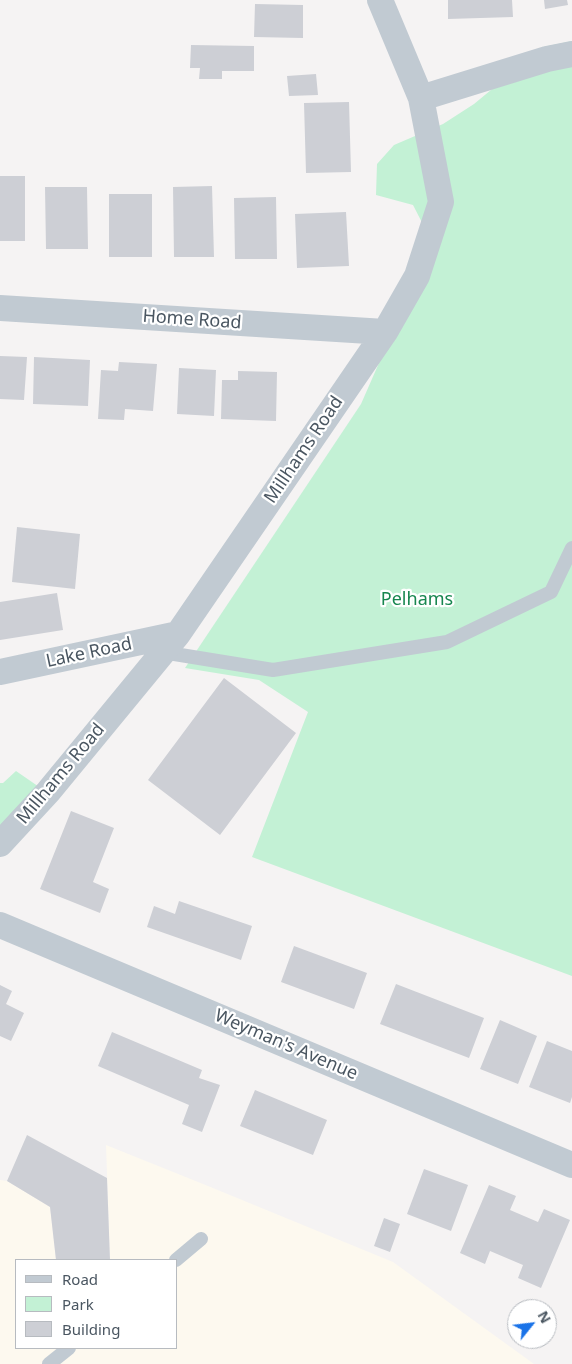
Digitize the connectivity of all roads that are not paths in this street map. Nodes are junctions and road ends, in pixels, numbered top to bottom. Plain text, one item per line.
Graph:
1 (380, 0) edge
2 (572, 54) edge
3 (421, 98) junction
4 (0, 308) edge
5 (385, 332) junction
6 (572, 548) edge
7 (170, 643) junction
8 (0, 672) edge
9 (0, 844) edge
10 (0, 925) edge
11 (572, 1165) edge
12 (201, 1239) dead end
13 (177, 1259) edge
14 (68, 1349) edge
15 (49, 1364) edge

1 - 3 street, Millhams Road
2 - 3 street
3 - 5 street, Millhams Road
4 - 5 street, Home Road
5 - 7 street, Millhams Road
6 - 7 lane
7 - 8 street, Lake Road
7 - 9 street, Millhams Road
10 - 11 street, Weyman's Avenue
12 - 13 lane
14 - 15 lane

